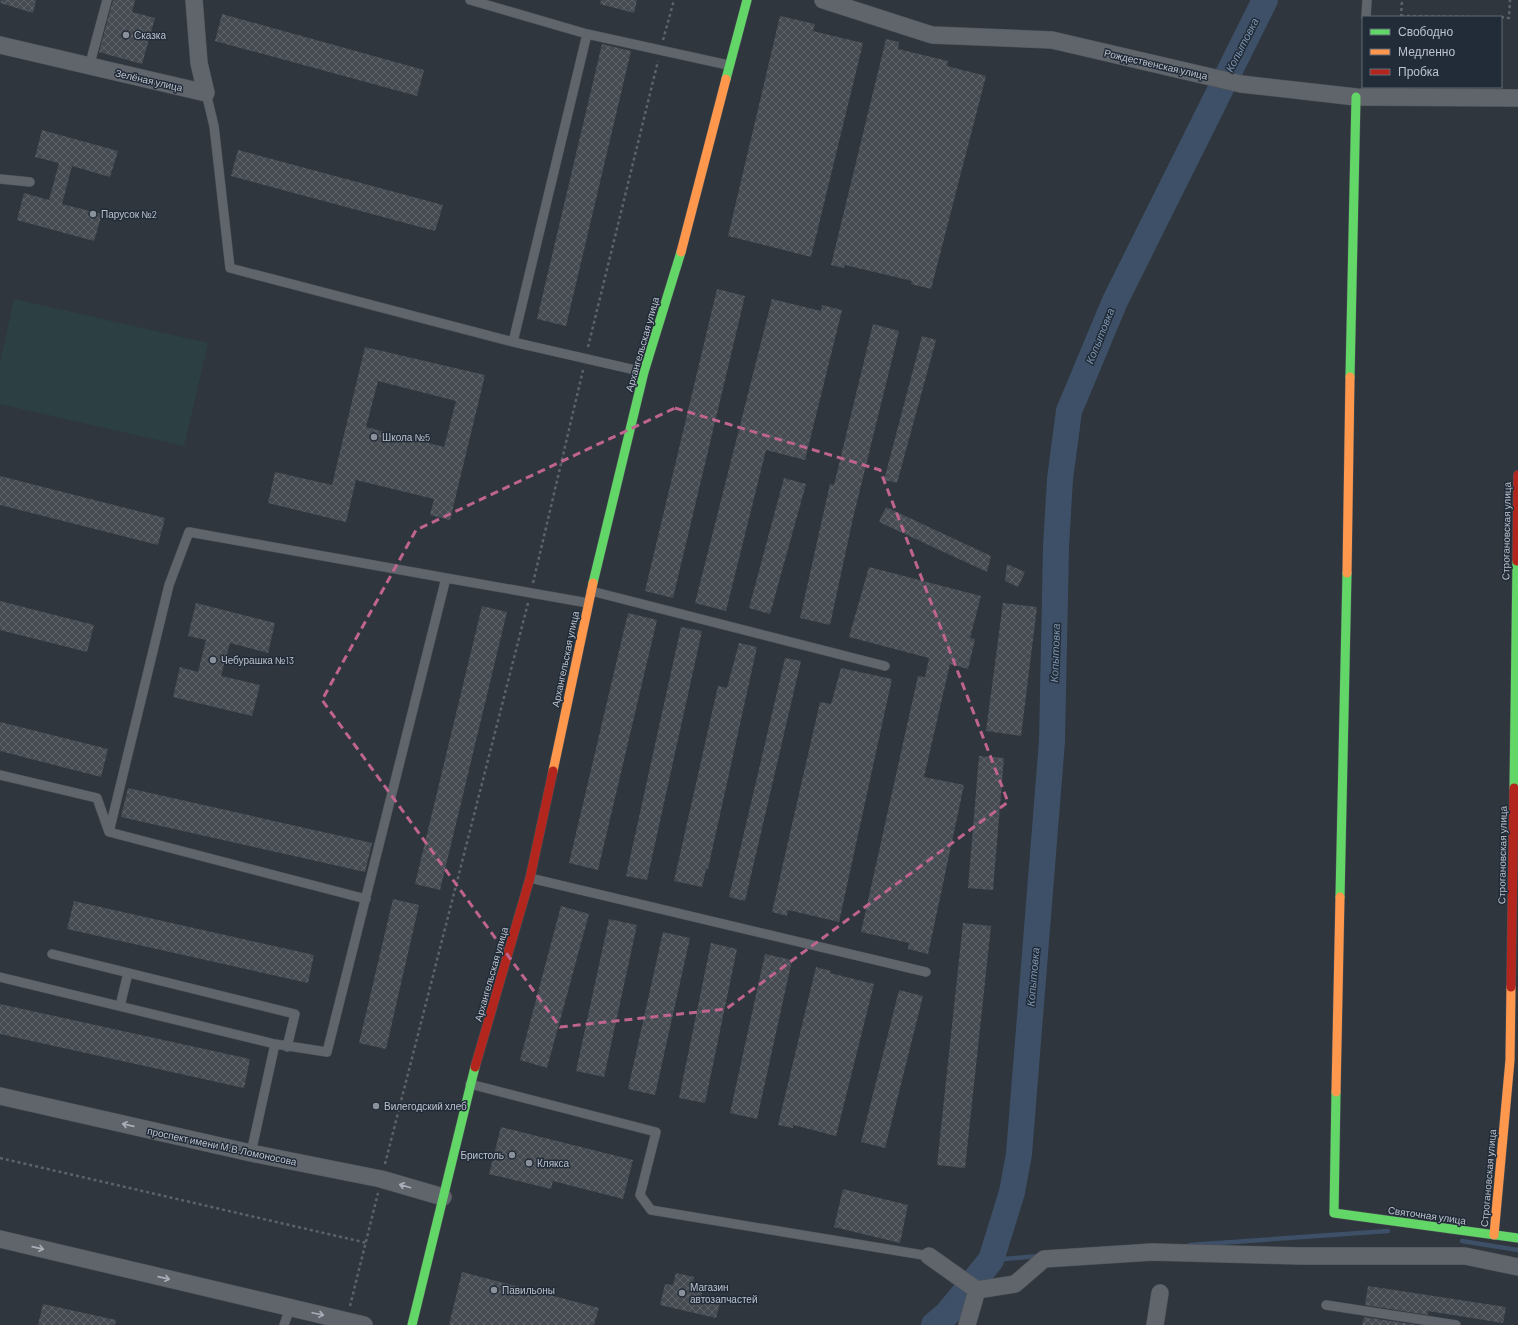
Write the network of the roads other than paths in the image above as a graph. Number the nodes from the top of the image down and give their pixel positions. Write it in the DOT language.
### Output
graph roads {
  1 [pos="107,0"];
  2 [pos="194,0"];
  3 [pos="470,0"];
  4 [pos="746,0"];
  5 [pos="823,0"];
  6 [pos="1367,0"];
  7 [pos="1366,16"];
  8 [pos="587,34"];
  9 [pos="0,45"];
  10 [pos="728,66"];
  11 [pos="90,67"];
  12 [pos="206,93"];
  13 [pos="1362,94"];
  14 [pos="1518,98"];
  15 [pos="0,179"];
  16 [pos="30,182"];
  17 [pos="513,342"];
  18 [pos="644,372"];
  19 [pos="1518,475"];
  20 [pos="1518,511"];
  21 [pos="446,578"];
  22 [pos="592,591"];
  23 [pos="588,603"];
  24 [pos="885,666"];
  25 [pos="0,775"];
  26 [pos="1515,828"];
  27 [pos="109,832"];
  28 [pos="530,878"];
  29 [pos="366,900"];
  30 [pos="52,954"];
  31 [pos="926,972"];
  32 [pos="128,973"];
  33 [pos="0,977"];
  34 [pos="120,1006"];
  35 [pos="275,1044"];
  36 [pos="287,1046"];
  37 [pos="1514,1060"];
  38 [pos="470,1084"];
  39 [pos="0,1096"];
  40 [pos="251,1153"];
  41 [pos="443,1197"];
  42 [pos="1494,1235"];
  43 [pos="0,1238"];
  44 [pos="1518,1238"];
  45 [pos="929,1256"];
  46 [pos="1518,1267"];
  47 [pos="977,1290"];
  48 [pos="1160,1293"];
  49 [pos="1326,1305"];
  50 [pos="290,1308"];
  51 [pos="284,1325"];
  52 [pos="364,1325"];
  53 [pos="412,1325"];
  54 [pos="967,1325"];
  55 [pos="1155,1325"];
  56 [pos="1456,1325"];
  1 -- 11 [label="lane"];
  2 -- 12 [label="street"];
  3 -- 8 [label="lane"];
  4 -- 10 [label="street, Архангельская улица"];
  5 -- 13 [label="street, Рождественская улица"];
  6 -- 7 [label="lane"];
  8 -- 10 [label="lane"];
  8 -- 17 [label="lane"];
  9 -- 11 [label="street, Зелёная улица"];
  10 -- 18 [label="street, Архангельская улица"];
  11 -- 12 [label="street, Зелёная улица"];
  12 -- 17 [label="lane"];
  13 -- 14 [label="street, Рождественская улица"];
  13 -- 42 [label="street, Святочная улица"];
  15 -- 16 [label="lane"];
  17 -- 18 [label="lane"];
  18 -- 22 [label="street, Архангельская улица"];
  19 -- 20 [label="street, Строгановская улица"];
  20 -- 26 [label="street, Строгановская улица"];
  21 -- 23 [label="lane"];
  21 -- 27 [label="lane"];
  21 -- 29 [label="lane"];
  22 -- 23 [label="street, Архангельская улица"];
  22 -- 24 [label="lane"];
  23 -- 28 [label="street, Архангельская улица"];
  25 -- 27 [label="lane"];
  26 -- 37 [label="street, Строгановская улица"];
  27 -- 29 [label="lane"];
  28 -- 31 [label="lane"];
  28 -- 38 [label="street, Архангельская улица"];
  29 -- 36 [label="lane"];
  30 -- 32 [label="lane"];
  32 -- 34 [label="lane"];
  32 -- 36 [label="lane"];
  33 -- 34 [label="lane"];
  34 -- 35 [label="lane"];
  35 -- 36 [label="lane"];
  35 -- 40 [label="lane"];
  37 -- 42 [label="street, Строгановская улица"];
  38 -- 41 [label="street, Архангельская улица"];
  38 -- 45 [label="lane"];
  40 -- 39 [label="street, проспект имени М.В.Ломоносова, one-way"];
  41 -- 40 [label="street, проспект имени М.В.Ломоносова, one-way"];
  41 -- 53 [label="street, Архангельская улица"];
  42 -- 44 [label="street, Святочная улица"];
  43 -- 50 [label="street, one-way"];
  45 -- 47 [label="street"];
  46 -- 47 [label="street"];
  47 -- 54 [label="street"];
  48 -- 55 [label="street"];
  49 -- 56 [label="lane"];
  50 -- 51 [label="lane"];
  50 -- 52 [label="street, one-way"];
}
